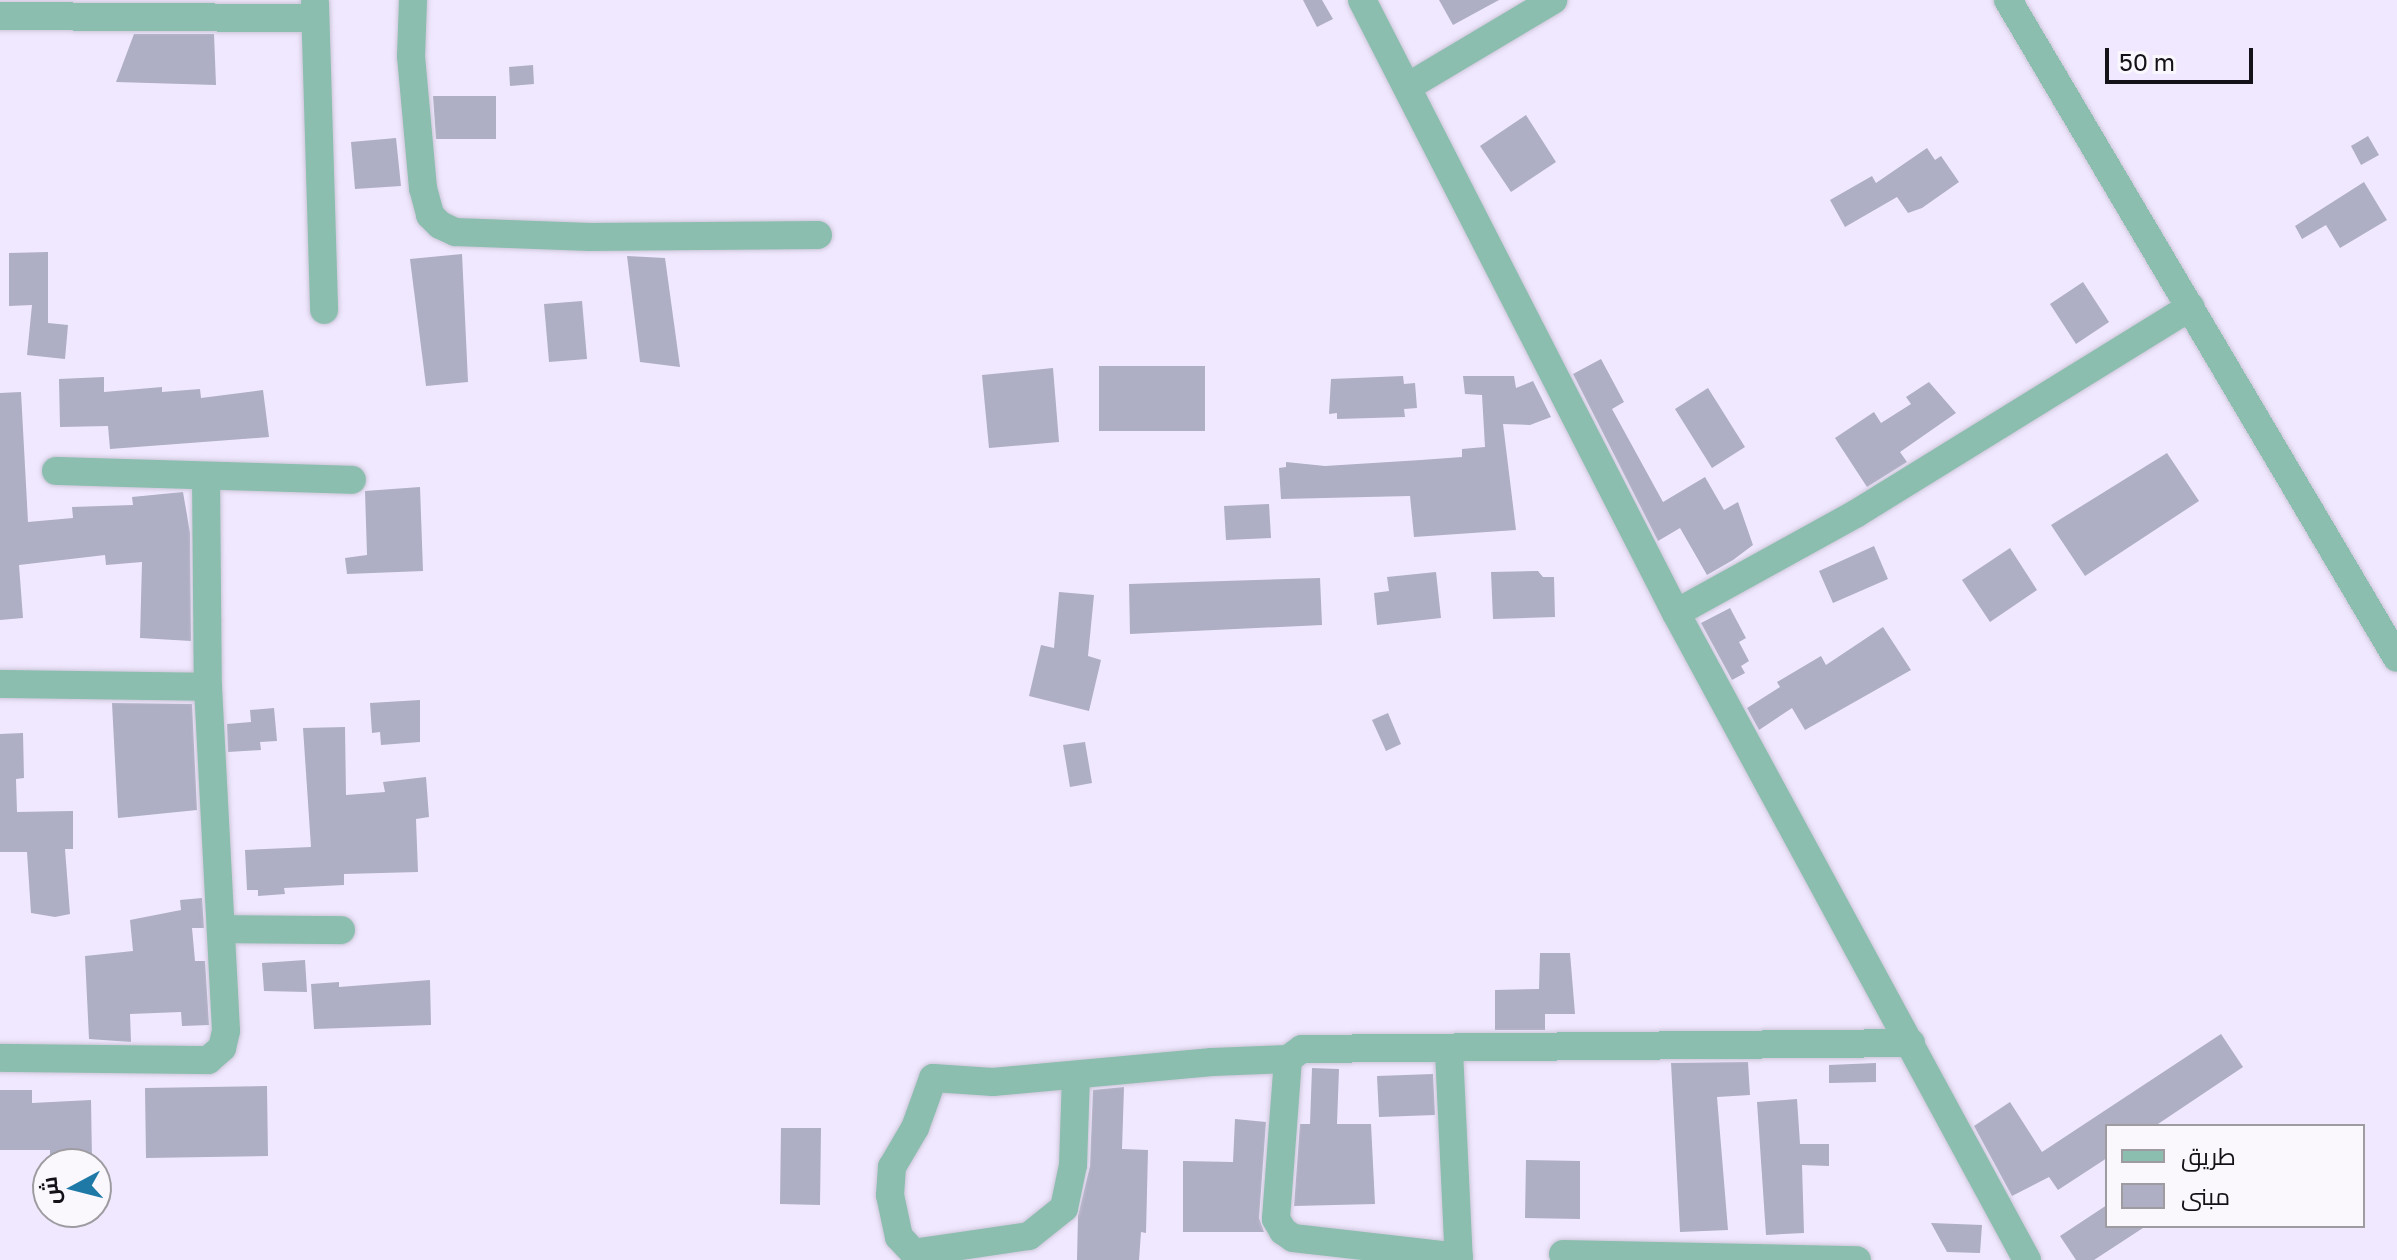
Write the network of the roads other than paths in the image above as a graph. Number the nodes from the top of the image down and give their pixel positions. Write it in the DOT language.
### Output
graph roads {
  1 [pos="413,0"];
  2 [pos="1362,0"];
  3 [pos="1553,0"];
  4 [pos="2008,0"];
  5 [pos="55,8"];
  6 [pos="315,9"];
  7 [pos="0,16"];
  8 [pos="1409,86"];
  9 [pos="818,235"];
  10 [pos="2190,307"];
  11 [pos="324,310"];
  12 [pos="56,471"];
  13 [pos="206,477"];
  14 [pos="352,480"];
  15 [pos="1676,613"];
  16 [pos="2397,658"];
  17 [pos="0,684"];
  18 [pos="208,687"];
  19 [pos="221,929"];
  20 [pos="341,930"];
  21 [pos="1911,1043"];
  22 [pos="1449,1051"];
  23 [pos="0,1058"];
  24 [pos="1288,1059"];
  25 [pos="1076,1075"];
  26 [pos="1563,1254"];
  27 [pos="1459,1259"];
  28 [pos="1857,1260"];
  29 [pos="2027,1260"];
  1 -- 9 [label="street"];
  2 -- 8 [label="street"];
  3 -- 8 [label="street"];
  4 -- 10 [label="street"];
  5 -- 6 [label="street"];
  5 -- 7 [label="street"];
  6 -- 11 [label="street"];
  8 -- 15 [label="street"];
  10 -- 15 [label="street"];
  10 -- 16 [label="street"];
  12 -- 13 [label="street"];
  13 -- 14 [label="street"];
  13 -- 18 [label="street"];
  15 -- 21 [label="street"];
  17 -- 18 [label="street"];
  18 -- 19 [label="street"];
  19 -- 20 [label="street"];
  19 -- 23 [label="street"];
  21 -- 22 [label="street"];
  21 -- 29 [label="street"];
  22 -- 24 [label="street"];
  22 -- 27 [label="street"];
  24 -- 25 [label="street"];
  24 -- 27 [label="street"];
  25 -- 25 [label="street"];
  26 -- 28 [label="street"];
}
